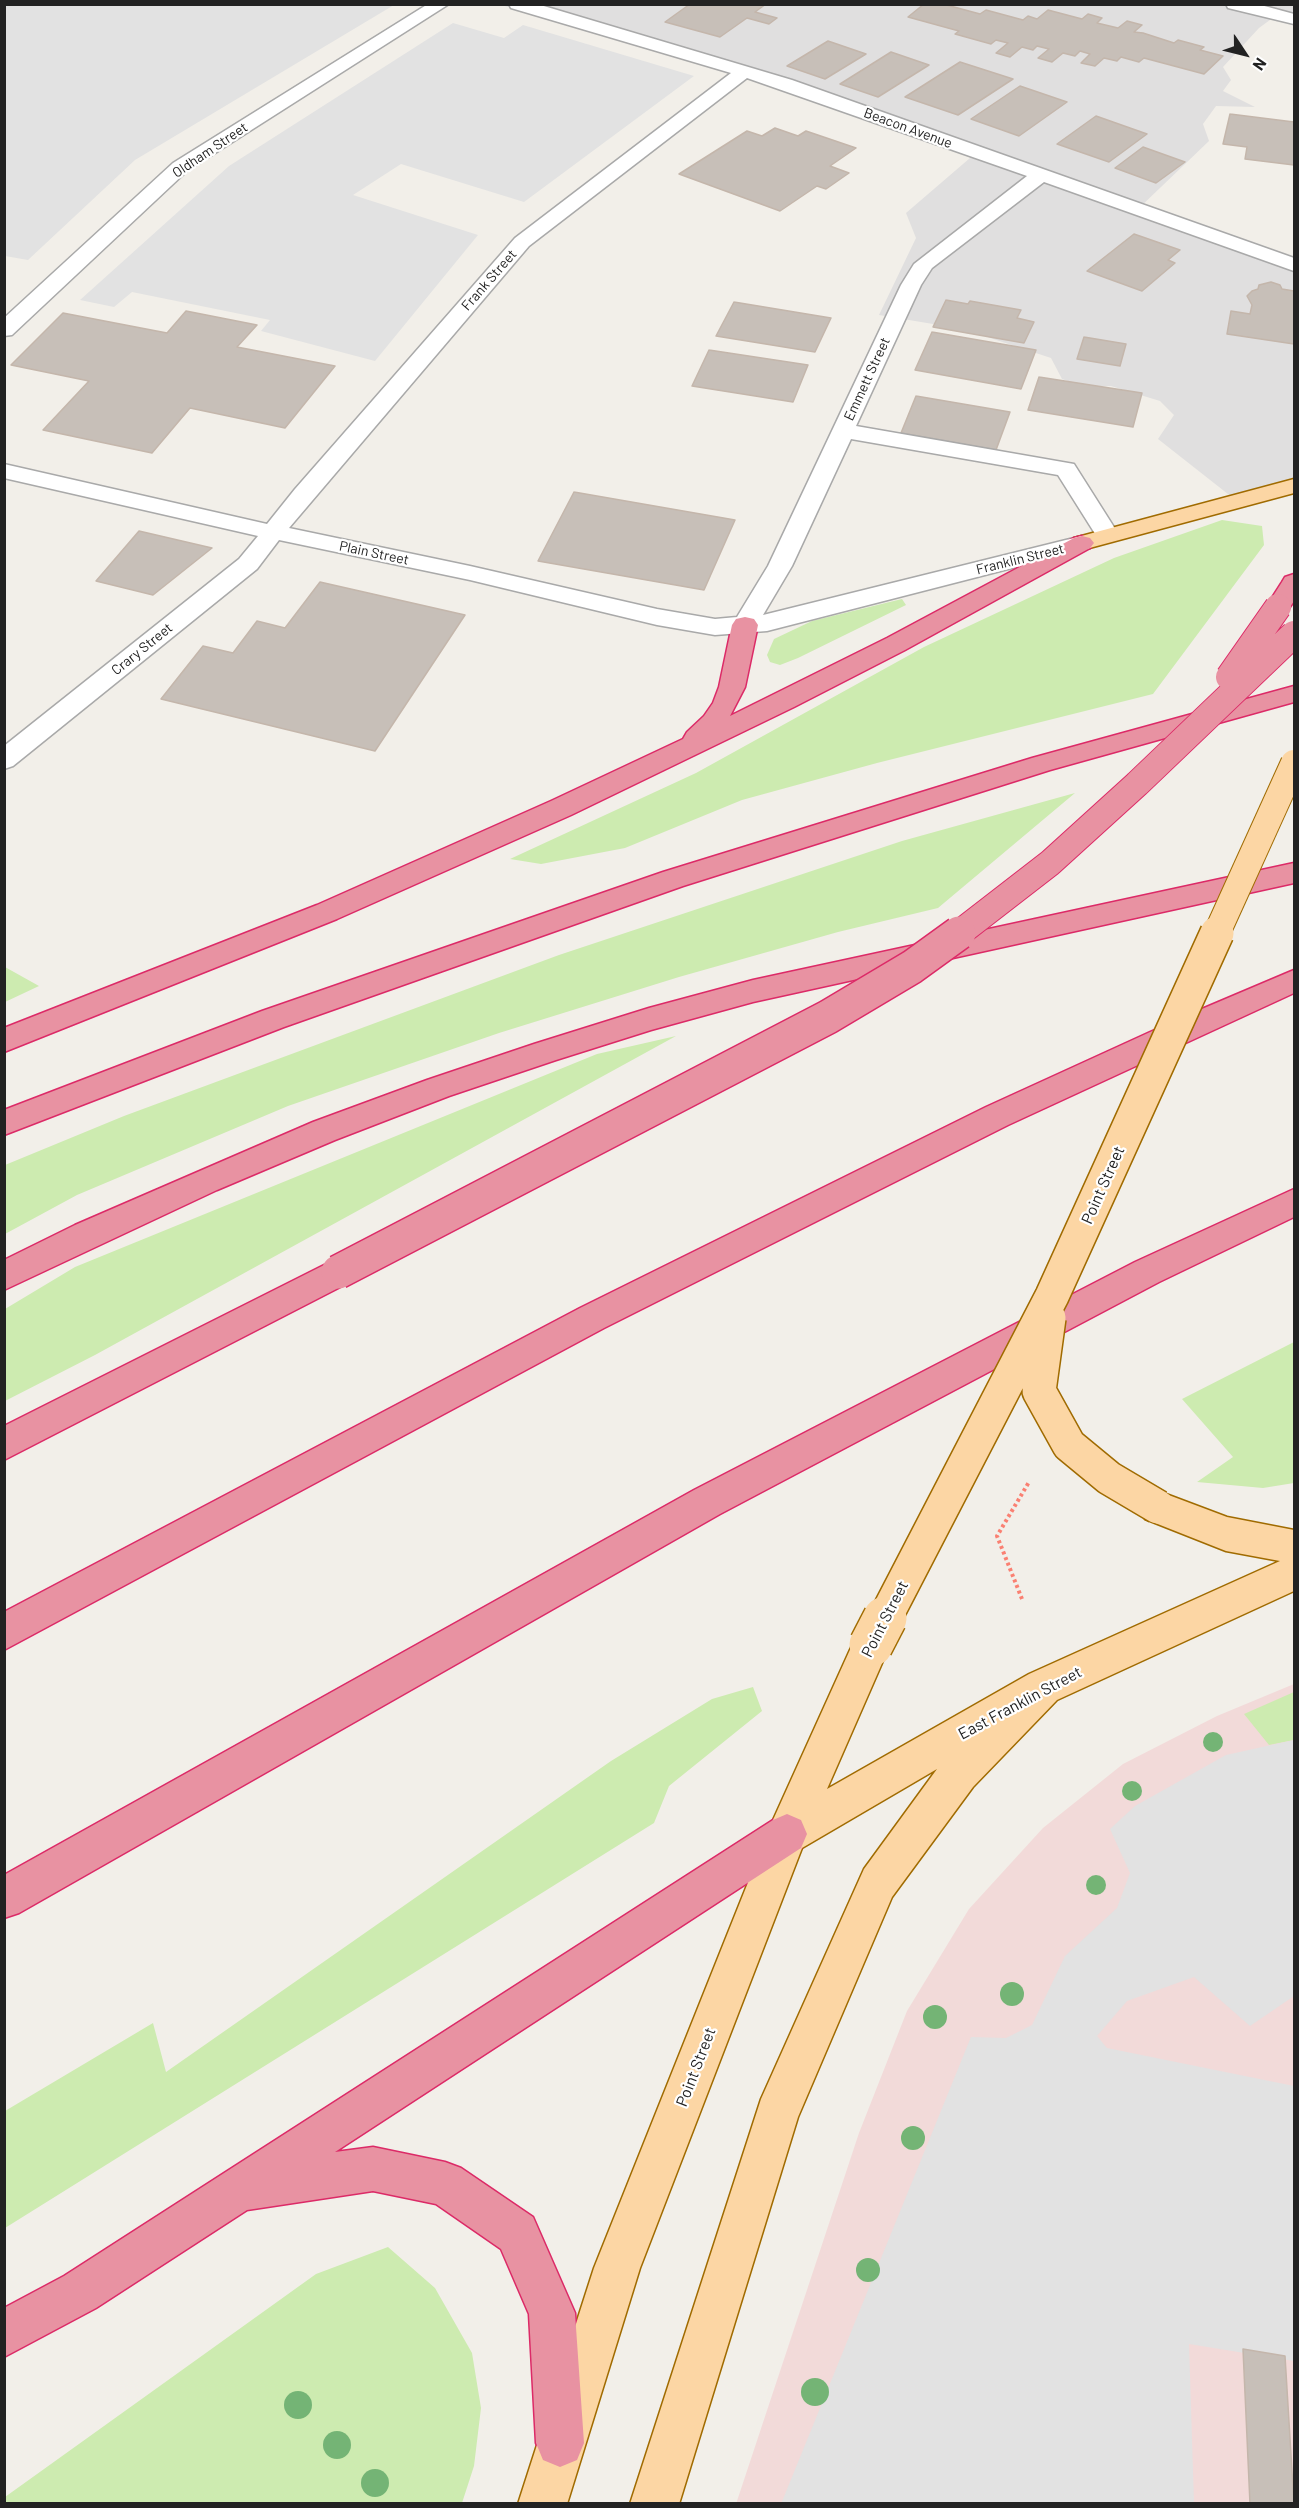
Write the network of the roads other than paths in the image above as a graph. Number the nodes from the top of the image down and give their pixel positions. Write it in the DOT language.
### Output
graph roads {
  1 [pos="441,4"];
  2 [pos="517,4"];
  3 [pos="1234,4"];
  4 [pos="1294,19"];
  5 [pos="745,72"];
  6 [pos="1041,175"];
  7 [pos="1294,265"];
  8 [pos="4,330"];
  9 [pos="843,431"];
  10 [pos="4,471"];
  11 [pos="1294,486"];
  12 [pos="273,532"];
  13 [pos="1095,539"];
  14 [pos="1294,582"];
  15 [pos="745,625"];
  16 [pos="1294,634"];
  17 [pos="1294,694"];
  18 [pos="1190,734"];
  19 [pos="671,756"];
  20 [pos="4,760"];
  21 [pos="1294,763"];
  22 [pos="1294,873"];
  23 [pos="1294,981"];
  24 [pos="4,1041"];
  25 [pos="4,1123"];
  26 [pos="1294,1202"];
  27 [pos="4,1276"];
  28 [pos="1052,1296"];
  29 [pos="4,1444"];
  30 [pos="1294,1547"];
  31 [pos="1294,1573"];
  32 [pos="4,1632"];
  33 [pos="1043,1687"];
  34 [pos="787,1834"];
  35 [pos="4,1898"];
  36 [pos="236,2190"];
  37 [pos="80,2292"];
  38 [pos="4,2334"];
  39 [pos="4,2357"];
  40 [pos="560,2443"];
  41 [pos="542,2504"];
  42 [pos="654,2504"];
  1 -- 8 [label="street, Oldham Street"];
  2 -- 5 [label="street, Beacon Avenue"];
  3 -- 4 [label="street"];
  5 -- 6 [label="street, Beacon Avenue"];
  5 -- 12 [label="street, Frank Street"];
  6 -- 7 [label="street, Beacon Avenue"];
  6 -- 9 [label="street, Emmett Street"];
  9 -- 13 [label="street"];
  9 -- 15 [label="street, Emmett Street"];
  10 -- 12 [label="street, Plain Street"];
  11 -- 13 [label="main road, Franklin Street"];
  12 -- 15 [label="street, Plain Street"];
  12 -- 20 [label="street, Crary Street"];
  13 -- 15 [label="street, Franklin Street"];
  13 -- 19 [label="highway"];
  14 -- 18 [label="highway, bridge"];
  15 -- 19 [label="highway"];
  16 -- 18 [label="highway, bridge"];
  17 -- 25 [label="highway"];
  18 -- 29 [label="highway, bridge"];
  19 -- 24 [label="highway"];
  21 -- 28 [label="main road, Point Street, bridge"];
  22 -- 27 [label="highway"];
  23 -- 32 [label="highway"];
  26 -- 35 [label="highway"];
  28 -- 30 [label="main road, bridge"];
  28 -- 34 [label="main road, Point Street, bridge"];
  31 -- 33 [label="main road, East Franklin Street"];
  33 -- 34 [label="main road, East Franklin Street"];
  33 -- 42 [label="main road"];
  34 -- 36 [label="highway"];
  34 -- 40 [label="main road, Point Street"];
  36 -- 37 [label="highway"];
  36 -- 40 [label="highway"];
  37 -- 38 [label="highway"];
  37 -- 39 [label="highway"];
  40 -- 41 [label="main road, Point Street"];
}
